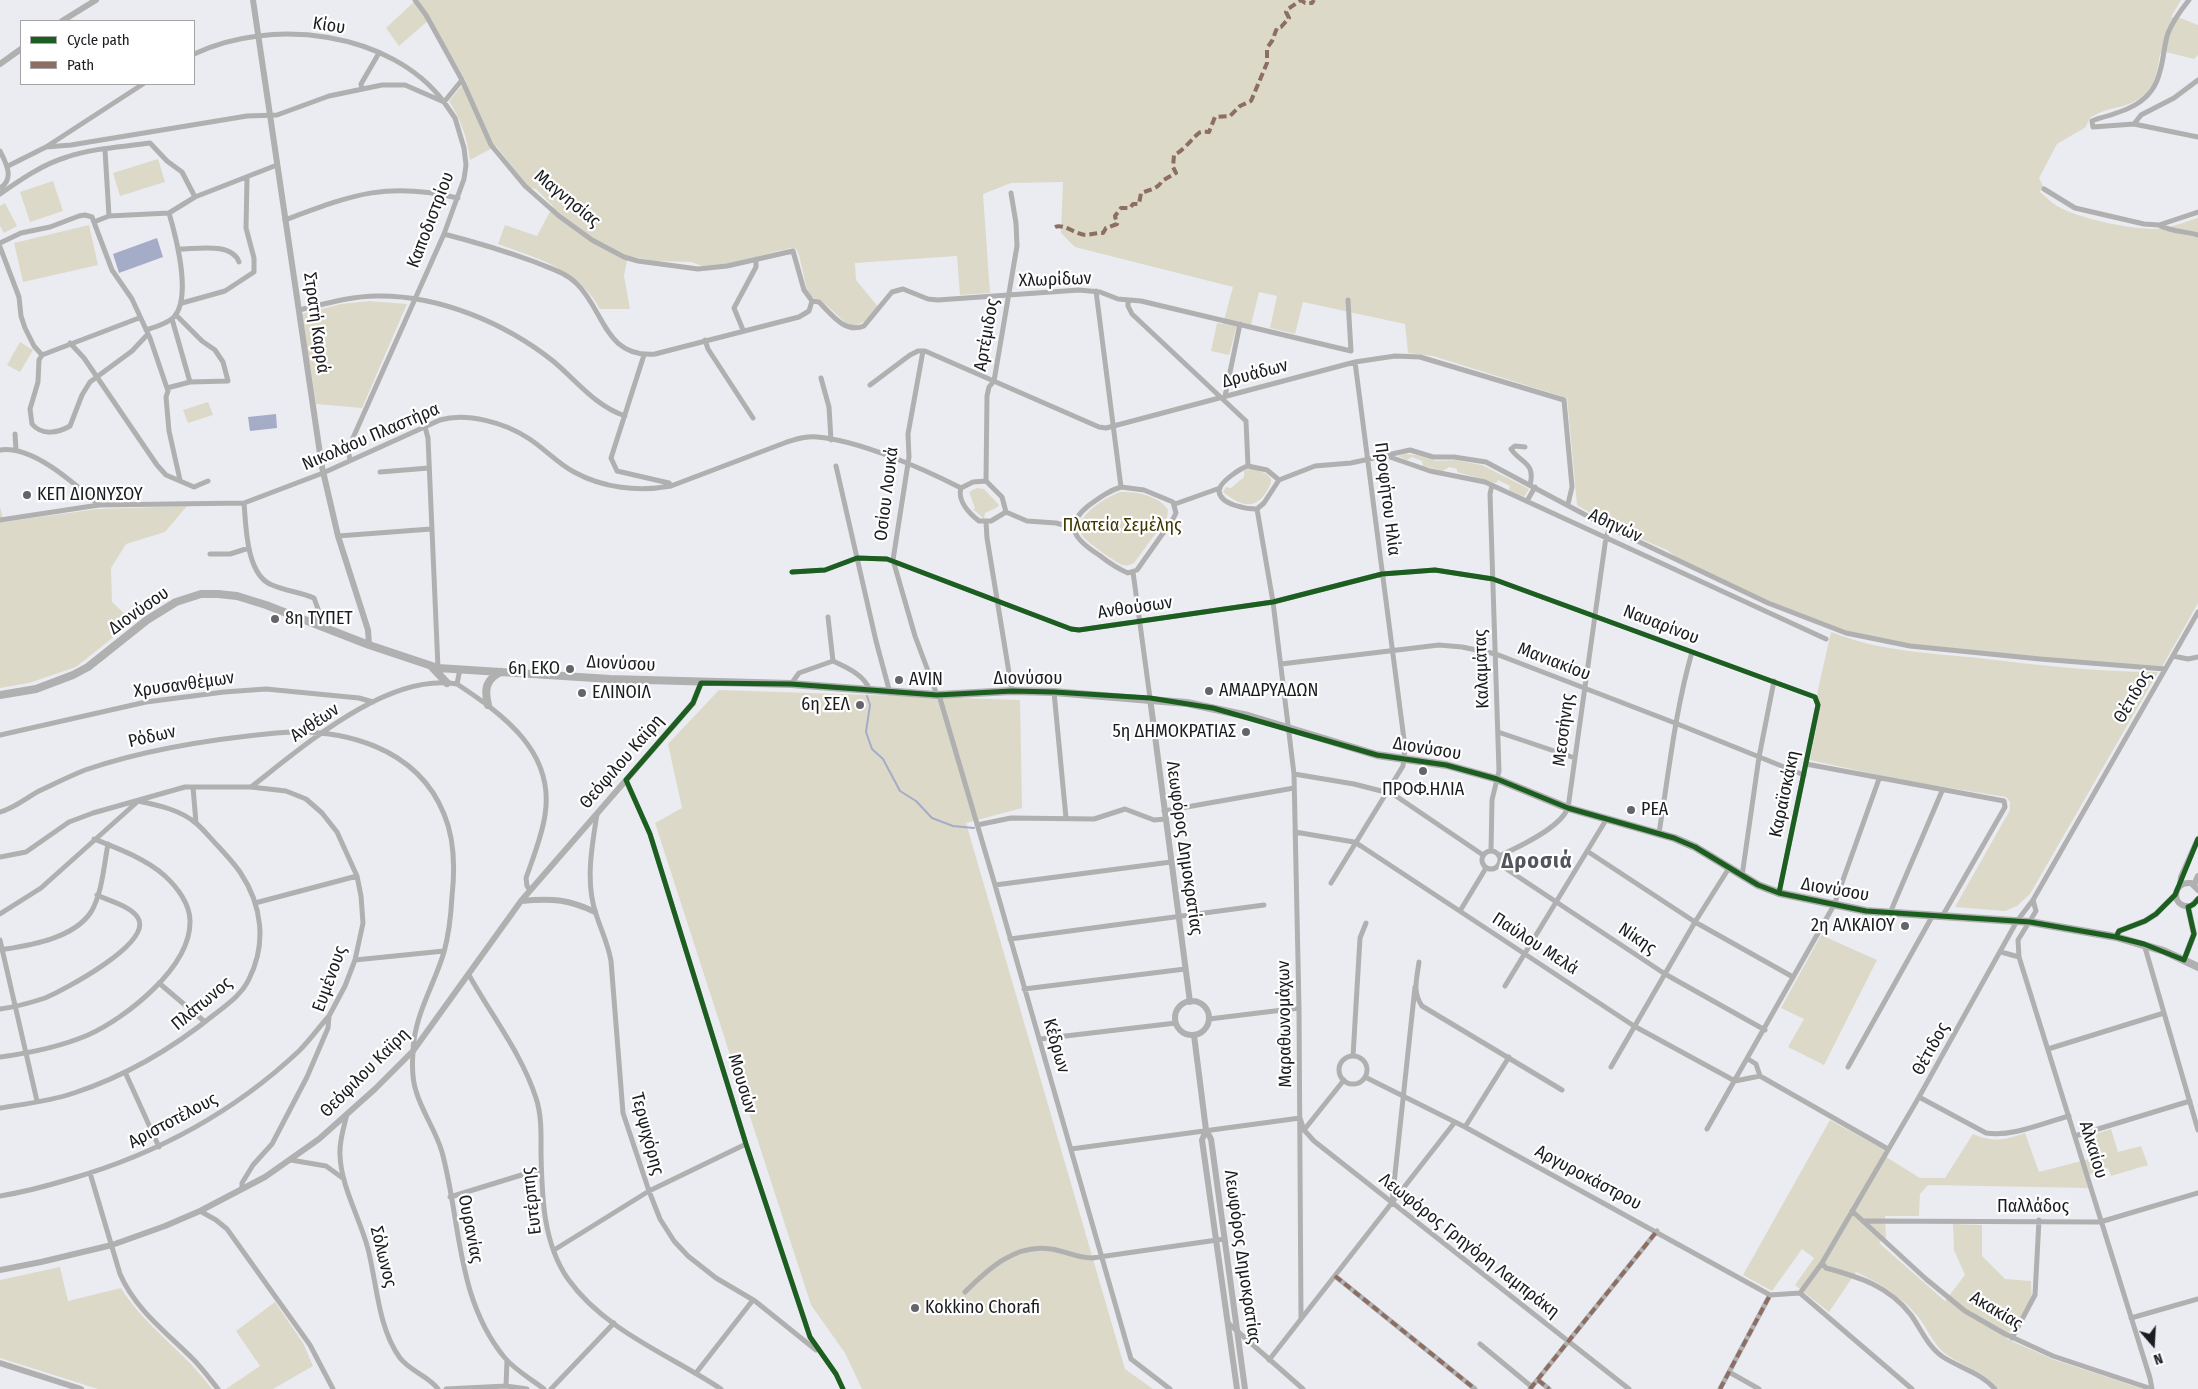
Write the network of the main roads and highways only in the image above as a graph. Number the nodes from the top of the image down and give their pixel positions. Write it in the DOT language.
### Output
graph roads {
  1 [pos="435,667"];
  2 [pos="502,672"];
  3 [pos="447,683"];
  4 [pos="0,695"];
  5 [pos="488,705"];
  6 [pos="2198,967"];
  1 -- 2 [label="main road, Διονύσου"];
  1 -- 3 [label="main road"];
  1 -- 4 [label="main road, Διονύσου"];
  2 -- 5 [label="main road"];
  2 -- 6 [label="main road, Διονύσου"];
}
